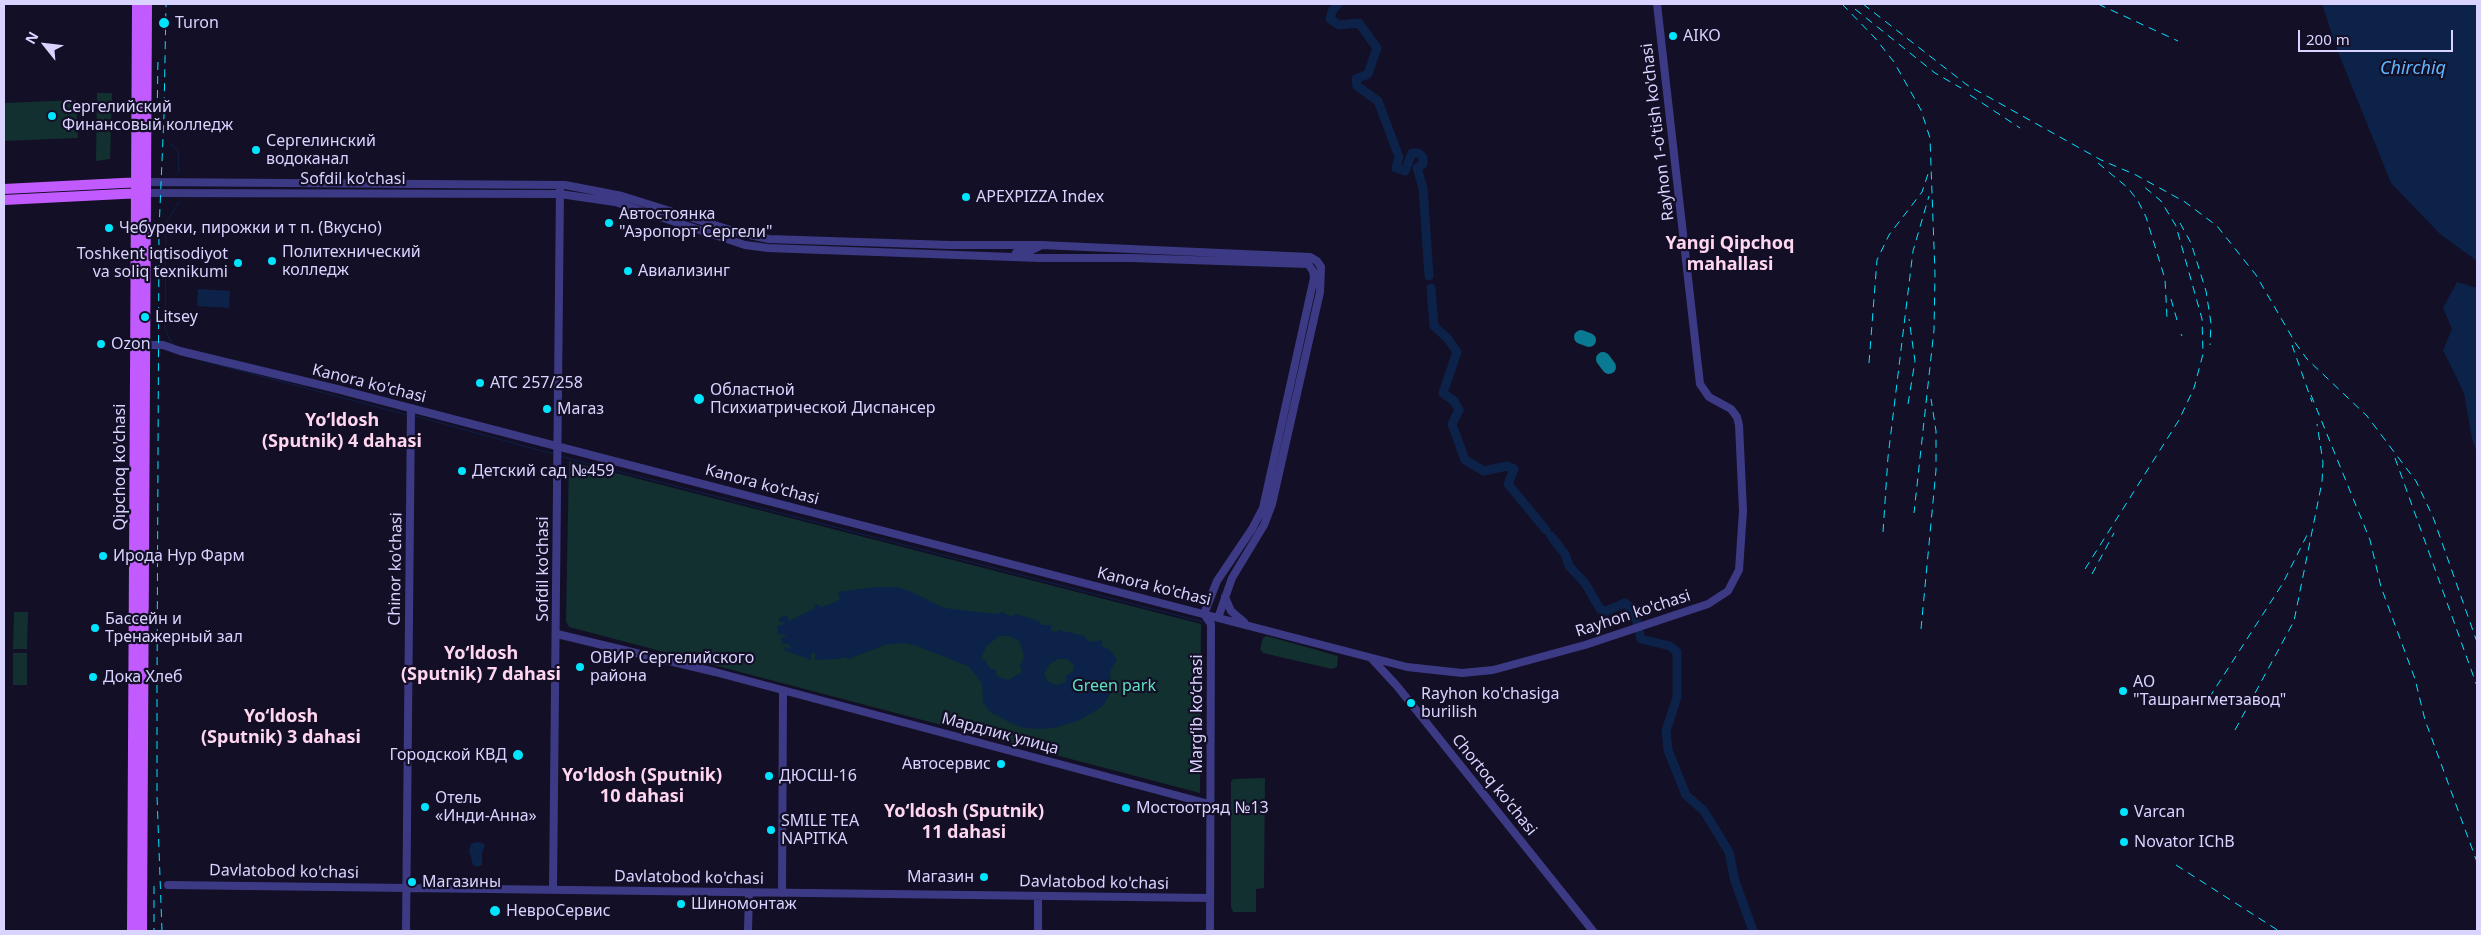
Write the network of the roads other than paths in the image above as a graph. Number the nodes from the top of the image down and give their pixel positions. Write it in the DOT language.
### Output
graph roads {
  1 [pos="136,4"];
  2 [pos="147,4"];
  3 [pos="1657,4"];
  4 [pos="141,59"];
  5 [pos="171,182"];
  6 [pos="343,183"];
  7 [pos="562,185"];
  8 [pos="141,187"];
  9 [pos="4,189"];
  10 [pos="172,193"];
  11 [pos="343,193"];
  12 [pos="560,194"];
  13 [pos="4,200"];
  14 [pos="1041,245"];
  15 [pos="1002,256"];
  16 [pos="140,323"];
  17 [pos="145,345"];
  18 [pos="411,413"];
  19 [pos="1737,418"];
  20 [pos="557,452"];
  21 [pos="1225,597"];
  22 [pos="1204,614"];
  23 [pos="1218,618"];
  24 [pos="139,622"];
  25 [pos="1211,624"];
  26 [pos="1248,624"];
  27 [pos="557,634"];
  28 [pos="1370,658"];
  29 [pos="1407,667"];
  30 [pos="1397,686"];
  31 [pos="784,691"];
  32 [pos="138,770"];
  33 [pos="1209,804"];
  34 [pos="168,884"];
  35 [pos="406,888"];
  36 [pos="553,890"];
  37 [pos="749,893"];
  38 [pos="782,893"];
  39 [pos="1038,896"];
  40 [pos="1210,898"];
  41 [pos="132,931"];
  42 [pos="142,931"];
  43 [pos="406,931"];
  44 [pos="748,931"];
  45 [pos="1038,931"];
  46 [pos="1210,931"];
  47 [pos="1593,931"];
  1 -- 4 [label="main road, Qipchoq ko'chasi"];
  2 -- 4 [label="main road, Qipchoq ko'chasi"];
  3 -- 19 [label="street, Rayhon 1-o'tish ko'chasi"];
  4 -- 8 [label="main road, Qipchoq ko'chasi"];
  5 -- 6 [label="street, Sofdil ko'chasi"];
  5 -- 8 [label="street, Sofdil ko'chasi"];
  5 -- 10 [label="street"];
  6 -- 7 [label="street, Sofdil ko'chasi"];
  6 -- 11 [label="street"];
  7 -- 12 [label="street, Sofdil ko'chasi"];
  7 -- 14 [label="street"];
  8 -- 9 [label="main road"];
  8 -- 10 [label="street, Sofdil ko'chasi"];
  8 -- 13 [label="main road"];
  8 -- 16 [label="main road, Qipchoq ko'chasi"];
  10 -- 11 [label="street, Sofdil ko'chasi"];
  11 -- 12 [label="street, Sofdil ko'chasi"];
  12 -- 15 [label="street"];
  12 -- 20 [label="street, Sofdil ko'chasi"];
  14 -- 15 [label="street"];
  14 -- 21 [label="street"];
  15 -- 22 [label="street"];
  16 -- 17 [label="main road, Qipchoq ko'chasi"];
  16 -- 24 [label="main road, Qipchoq ko'chasi"];
  17 -- 18 [label="street, Kanora ko'chasi"];
  17 -- 24 [label="main road, Qipchoq ko'chasi"];
  18 -- 20 [label="street, Kanora ko'chasi"];
  18 -- 35 [label="street, Chinor ko'chasi"];
  19 -- 29 [label="street, Rayhon ko'chasi"];
  20 -- 22 [label="street, Kanora ko'chasi"];
  20 -- 27 [label="street, Sofdil ko'chasi"];
  21 -- 23 [label="street"];
  21 -- 26 [label="street"];
  22 -- 23 [label="street, Kanora ko'chasi"];
  22 -- 25 [label="street"];
  23 -- 25 [label="street"];
  23 -- 26 [label="street, Kanora ko'chasi"];
  24 -- 32 [label="main road, Qipchoq ko'chasi"];
  25 -- 33 [label="street, Marg‘ib ko‘chasi"];
  26 -- 28 [label="street, Kanora ko'chasi"];
  27 -- 31 [label="street, Мардлик улица"];
  27 -- 36 [label="street, Sofdil ko'chasi"];
  28 -- 29 [label="street, Rayhon ko'chasi"];
  28 -- 30 [label="street, Chortoq ko'chasi"];
  29 -- 30 [label="street"];
  30 -- 47 [label="street, Chortoq ko'chasi"];
  31 -- 33 [label="street, Мардлик улица"];
  31 -- 38 [label="street"];
  32 -- 41 [label="main road, Qipchoq ko'chasi"];
  32 -- 42 [label="main road, Qipchoq ko'chasi"];
  33 -- 40 [label="street, Marg‘ib ko‘chasi"];
  34 -- 35 [label="street, Davlatobod ko'chasi"];
  35 -- 36 [label="street, Davlatobod ko'chasi"];
  35 -- 43 [label="street, Chinor ko'chasi"];
  36 -- 37 [label="street, Davlatobod ko'chasi"];
  37 -- 38 [label="street, Davlatobod ko'chasi"];
  37 -- 44 [label="street"];
  38 -- 39 [label="street, Davlatobod ko'chasi"];
  39 -- 40 [label="street, Davlatobod ko'chasi"];
  39 -- 45 [label="street"];
  40 -- 46 [label="street"];
}
